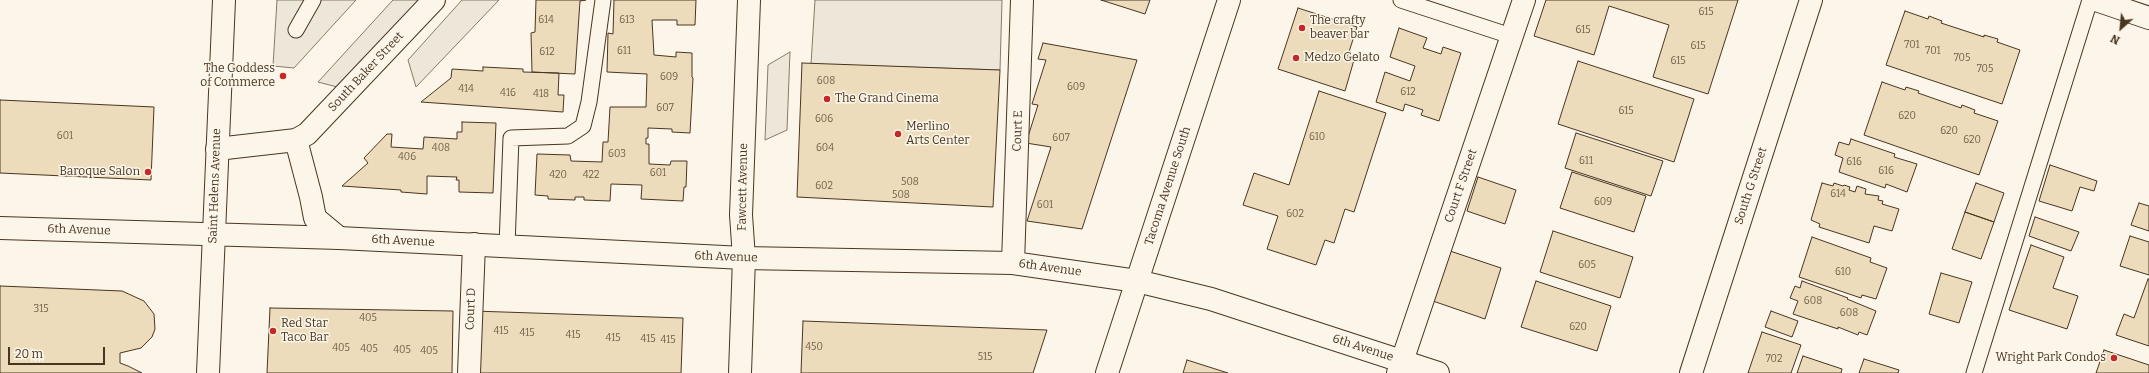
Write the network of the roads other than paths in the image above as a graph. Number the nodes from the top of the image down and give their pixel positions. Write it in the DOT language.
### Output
graph roads {
  1 [pos="224,0"];
  2 [pos="313,0"];
  3 [pos="434,0"];
  4 [pos="604,0"];
  5 [pos="749,0"];
  6 [pos="1022,0"];
  7 [pos="1229,0"];
  8 [pos="1401,0"];
  9 [pos="1524,0"];
  10 [pos="1811,0"];
  11 [pos="2090,0"];
  12 [pos="2096,0"];
  13 [pos="2149,18"];
  14 [pos="296,30"];
  15 [pos="1511,36"];
  16 [pos="296,140"];
  17 [pos="217,149"];
  18 [pos="0,228"];
  19 [pos="213,235"];
  20 [pos="339,238"];
  21 [pos="474,244"];
  22 [pos="508,246"];
  23 [pos="744,258"];
  24 [pos="1013,263"];
  25 [pos="1137,281"];
  26 [pos="1400,367"];
  27 [pos="208,373"];
  28 [pos="469,373"];
  29 [pos="740,373"];
  30 [pos="1107,373"];
  31 [pos="1438,373"];
  32 [pos="1691,373"];
  33 [pos="1974,373"];
  1 -- 17 [label="street, Saint Helens Avenue"];
  2 -- 14 [label="lane"];
  3 -- 16 [label="street, South Baker Street"];
  4 -- 22 [label="lane"];
  5 -- 23 [label="street, Fawcett Avenue"];
  6 -- 24 [label="street, Court E"];
  7 -- 25 [label="street, Tacoma Avenue South"];
  8 -- 15 [label="lane"];
  9 -- 15 [label="street, Court F Street"];
  10 -- 32 [label="street, South G Street"];
  11 -- 33 [label="lane"];
  12 -- 13 [label="street"];
  15 -- 26 [label="street, Court F Street"];
  16 -- 17 [label="street, South Baker Street"];
  16 -- 20 [label="street"];
  17 -- 19 [label="street, Saint Helens Avenue"];
  18 -- 19 [label="street, 6th Avenue"];
  19 -- 20 [label="street, 6th Avenue"];
  19 -- 27 [label="street, Saint Helens Avenue"];
  20 -- 21 [label="street, 6th Avenue"];
  21 -- 22 [label="street, 6th Avenue"];
  21 -- 28 [label="street, Court D"];
  22 -- 23 [label="street, 6th Avenue"];
  23 -- 24 [label="street, 6th Avenue"];
  23 -- 29 [label="street, Fawcett Avenue"];
  24 -- 25 [label="street, 6th Avenue"];
  25 -- 26 [label="street, 6th Avenue"];
  25 -- 30 [label="street, Tacoma Avenue South"];
  26 -- 31 [label="street, 6th Avenue"];
}
